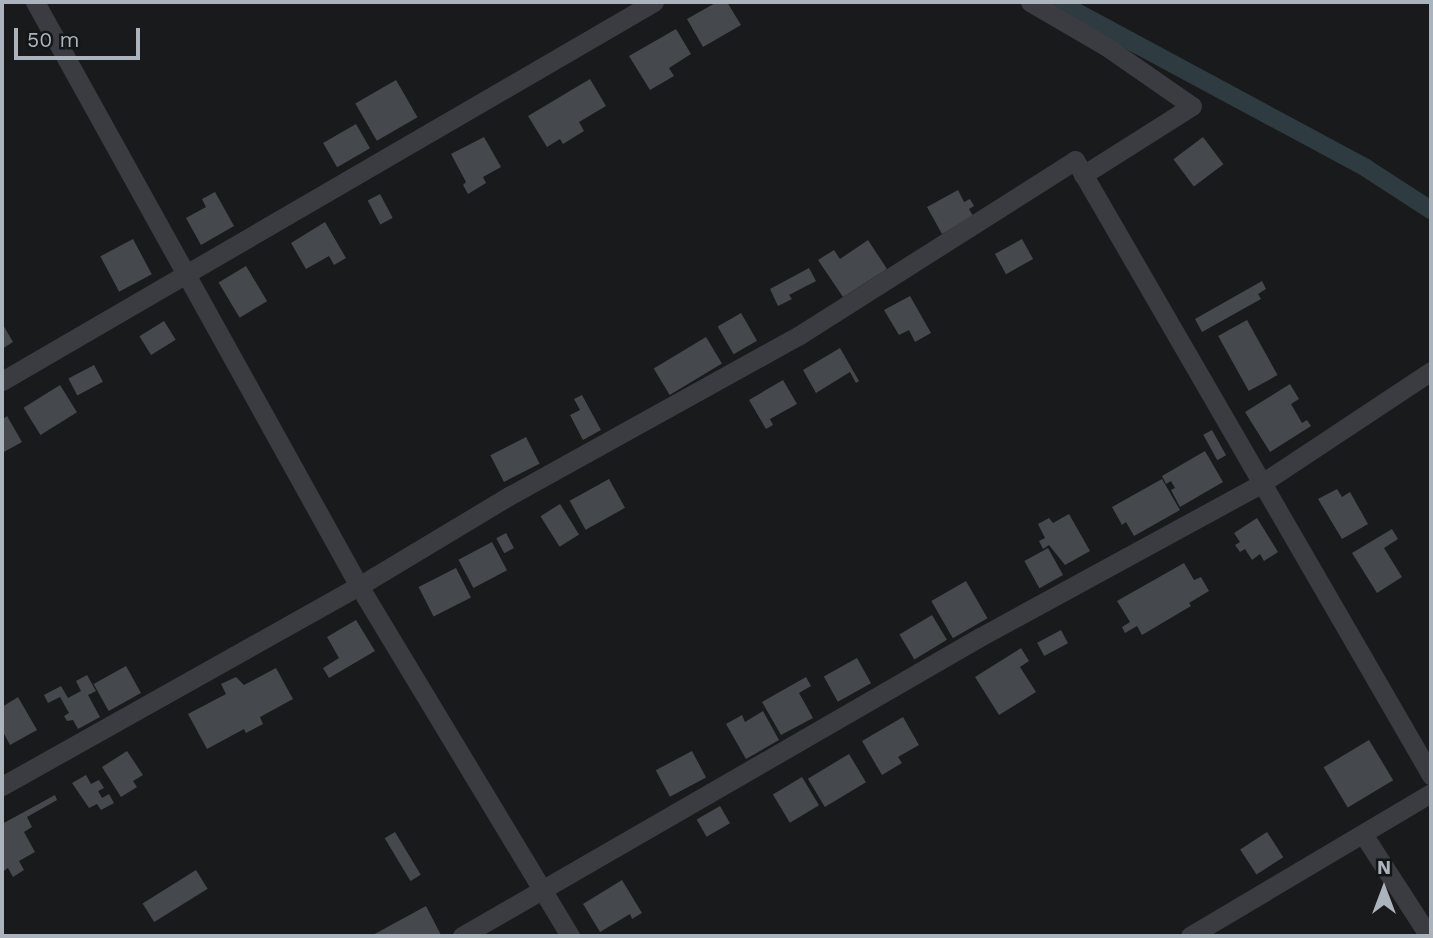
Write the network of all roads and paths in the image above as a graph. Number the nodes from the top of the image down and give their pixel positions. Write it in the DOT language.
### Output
graph roads {
  1 [pos="35,2"];
  2 [pos="654,2"];
  3 [pos="1030,2"];
  4 [pos="1083,175"];
  5 [pos="185,275"];
  6 [pos="1431,370"];
  7 [pos="2,382"];
  8 [pos="1262,483"];
  9 [pos="359,586"];
  10 [pos="1431,775"];
  11 [pos="2,786"];
  12 [pos="1431,793"];
  13 [pos="1363,834"];
  14 [pos="542,890"];
  15 [pos="462,936"];
  16 [pos="570,936"];
  17 [pos="1190,936"];
  18 [pos="1429,936"];
  1 -- 5 [label="street"];
  2 -- 5 [label="street"];
  3 -- 4 [label="street"];
  4 -- 8 [label="street"];
  4 -- 9 [label="street"];
  5 -- 7 [label="street"];
  5 -- 9 [label="street"];
  6 -- 8 [label="street"];
  8 -- 10 [label="street"];
  8 -- 14 [label="street"];
  9 -- 11 [label="street"];
  9 -- 14 [label="street"];
  12 -- 13 [label="street"];
  13 -- 17 [label="street"];
  13 -- 18 [label="street"];
  14 -- 15 [label="street"];
  14 -- 16 [label="street"];
}
